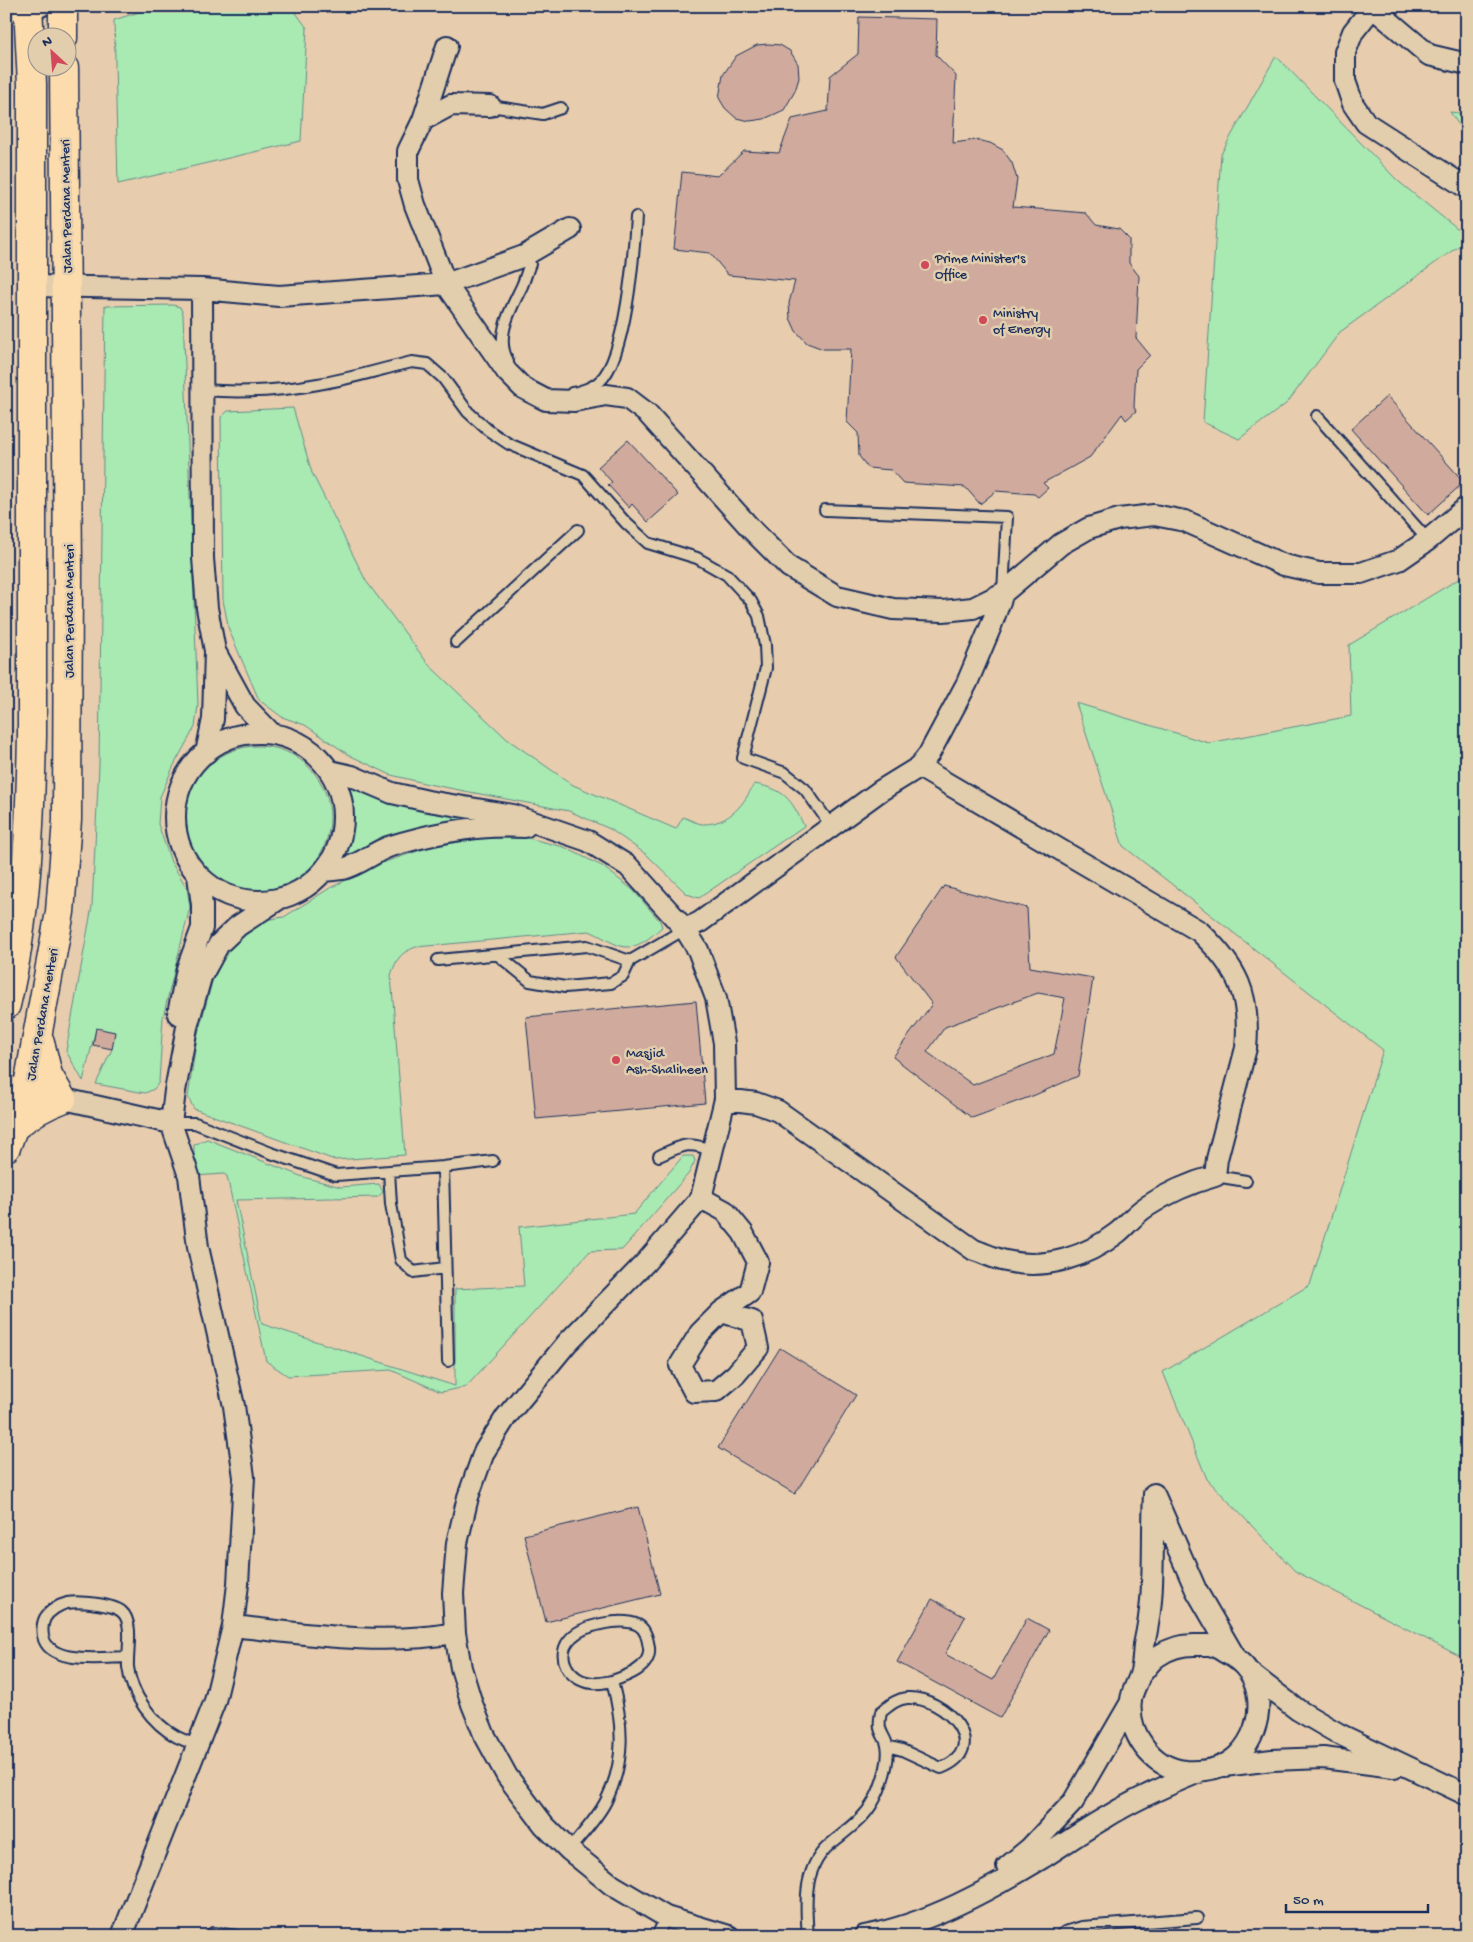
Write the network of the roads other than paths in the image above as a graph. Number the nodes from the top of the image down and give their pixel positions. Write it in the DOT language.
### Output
graph roads {
  1 [pos="63,6"];
  2 [pos="1372,7"];
  3 [pos="26,8"];
  4 [pos="63,28"];
  5 [pos="447,46"];
  6 [pos="1467,64"];
  7 [pos="64,78"];
  8 [pos="490,106"];
  9 [pos="561,108"];
  10 [pos="423,120"];
  11 [pos="1467,188"];
  12 [pos="636,217"];
  13 [pos="570,229"];
  14 [pos="524,256"];
  15 [pos="446,284"];
  16 [pos="31,286"];
  17 [pos="66,286"];
  18 [pos="202,289"];
  19 [pos="203,390"];
  20 [pos="1317,416"];
  21 [pos="1467,507"];
  22 [pos="825,510"];
  23 [pos="578,530"];
  24 [pos="32,538"];
  25 [pos="1428,540"];
  26 [pos="1003,593"];
  27 [pos="456,642"];
  28 [pos="215,651"];
  29 [pos="272,734"];
  30 [pos="206,753"];
  31 [pos="919,767"];
  32 [pos="330,772"];
  33 [pos="832,827"];
  34 [pos="557,829"];
  35 [pos="324,871"];
  36 [pos="198,876"];
  37 [pos="280,899"];
  38 [pos="685,929"];
  39 [pos="498,955"];
  40 [pos="438,960"];
  41 [pos="630,961"];
  42 [pos="6,1005"];
  43 [pos="38,1031"];
  44 [pos="17,1088"];
  45 [pos="174,1091"];
  46 [pos="62,1099"];
  47 [pos="725,1099"];
  48 [pos="171,1123"];
  49 [pos="10,1137"];
  50 [pos="712,1151"];
  51 [pos="659,1156"];
  52 [pos="493,1161"];
  53 [pos="443,1168"];
  54 [pos="389,1171"];
  55 [pos="1215,1176"];
  56 [pos="1246,1181"];
  57 [pos="701,1198"];
  58 [pos="446,1268"];
  59 [pos="721,1312"];
  60 [pos="448,1361"];
  61 [pos="233,1626"];
  62 [pos="455,1633"];
  63 [pos="128,1657"];
  64 [pos="1235,1657"];
  65 [pos="1249,1672"];
  66 [pos="1140,1675"];
  67 [pos="612,1681"];
  68 [pos="1131,1702"];
  69 [pos="198,1746"];
  70 [pos="888,1746"];
  71 [pos="1221,1767"];
  72 [pos="1418,1771"];
  73 [pos="1200,1772"];
  74 [pos="1467,1795"];
  75 [pos="569,1850"];
  76 [pos="971,1897"];
  77 [pos="666,1917"];
  78 [pos="1198,1918"];
  79 [pos="122,1936"];
  80 [pos="208,1936"];
  81 [pos="238,1936"];
  82 [pos="657,1936"];
  83 [pos="729,1936"];
  84 [pos="808,1936"];
  85 [pos="864,1936"];
  86 [pos="1060,1936"];
  1 -- 4 [label="main road"];
  2 -- 6 [label="street"];
  2 -- 11 [label="street"];
  3 -- 16 [label="main road"];
  5 -- 10 [label="street"];
  7 -- 17 [label="main road, Jalan Perdana Menteri"];
  8 -- 9 [label="lane"];
  8 -- 10 [label="street"];
  10 -- 15 [label="street"];
  12 -- 14 [label="lane"];
  13 -- 14 [label="street"];
  14 -- 15 [label="street"];
  15 -- 18 [label="street"];
  15 -- 26 [label="street"];
  16 -- 17 [label="street"];
  16 -- 24 [label="main road"];
  17 -- 18 [label="street"];
  17 -- 24 [label="main road"];
  17 -- 43 [label="main road, Jalan Perdana Menteri"];
  18 -- 19 [label="street"];
  19 -- 28 [label="street"];
  19 -- 33 [label="lane"];
  20 -- 25 [label="lane"];
  21 -- 25 [label="street"];
  22 -- 26 [label="lane"];
  23 -- 27 [label="lane"];
  24 -- 42 [label="main road"];
  25 -- 26 [label="street"];
  26 -- 31 [label="street"];
  28 -- 29 [label="street"];
  28 -- 30 [label="street"];
  29 -- 30 [label="street"];
  29 -- 32 [label="street"];
  30 -- 36 [label="street"];
  31 -- 33 [label="street"];
  31 -- 55 [label="street"];
  32 -- 34 [label="street"];
  32 -- 35 [label="street"];
  33 -- 38 [label="street"];
  34 -- 35 [label="street"];
  34 -- 38 [label="street"];
  35 -- 37 [label="street"];
  36 -- 37 [label="street"];
  36 -- 45 [label="street"];
  37 -- 45 [label="street"];
  38 -- 41 [label="lane"];
  38 -- 47 [label="street"];
  39 -- 40 [label="lane"];
  39 -- 41 [label="lane"];
  39 -- 41 [label="lane"];
  43 -- 44 [label="main road, Jalan Perdana Menteri"];
  43 -- 46 [label="main road"];
  44 -- 46 [label="street"];
  44 -- 49 [label="main road, Jalan Perdana Menteri"];
  45 -- 48 [label="street"];
  46 -- 48 [label="street"];
  46 -- 49 [label="main road"];
  47 -- 50 [label="street"];
  47 -- 55 [label="street"];
  48 -- 54 [label="lane"];
  48 -- 61 [label="street"];
  50 -- 51 [label="lane"];
  50 -- 57 [label="street"];
  52 -- 53 [label="lane"];
  53 -- 54 [label="lane"];
  53 -- 58 [label="lane"];
  54 -- 58 [label="lane"];
  55 -- 56 [label="lane"];
  57 -- 59 [label="street"];
  57 -- 62 [label="street"];
  58 -- 60 [label="lane"];
  61 -- 62 [label="street"];
  61 -- 69 [label="street"];
  62 -- 75 [label="street"];
  63 -- 63 [label="lane"];
  63 -- 69 [label="lane"];
  64 -- 65 [label="street"];
  64 -- 66 [label="street"];
  64 -- 66 [label="street"];
  65 -- 71 [label="street"];
  65 -- 72 [label="street"];
  66 -- 68 [label="street"];
  67 -- 67 [label="lane"];
  67 -- 75 [label="lane"];
  68 -- 73 [label="street"];
  68 -- 76 [label="street"];
  69 -- 79 [label="street"];
  70 -- 70 [label="lane"];
  70 -- 84 [label="lane"];
  71 -- 72 [label="street"];
  71 -- 73 [label="street"];
  72 -- 74 [label="street"];
  73 -- 76 [label="street"];
  75 -- 77 [label="street"];
  76 -- 85 [label="street"];
  77 -- 82 [label="lane"];
  77 -- 83 [label="street"];
  78 -- 86 [label="lane"];
  80 -- 81 [label="lane"];
}
